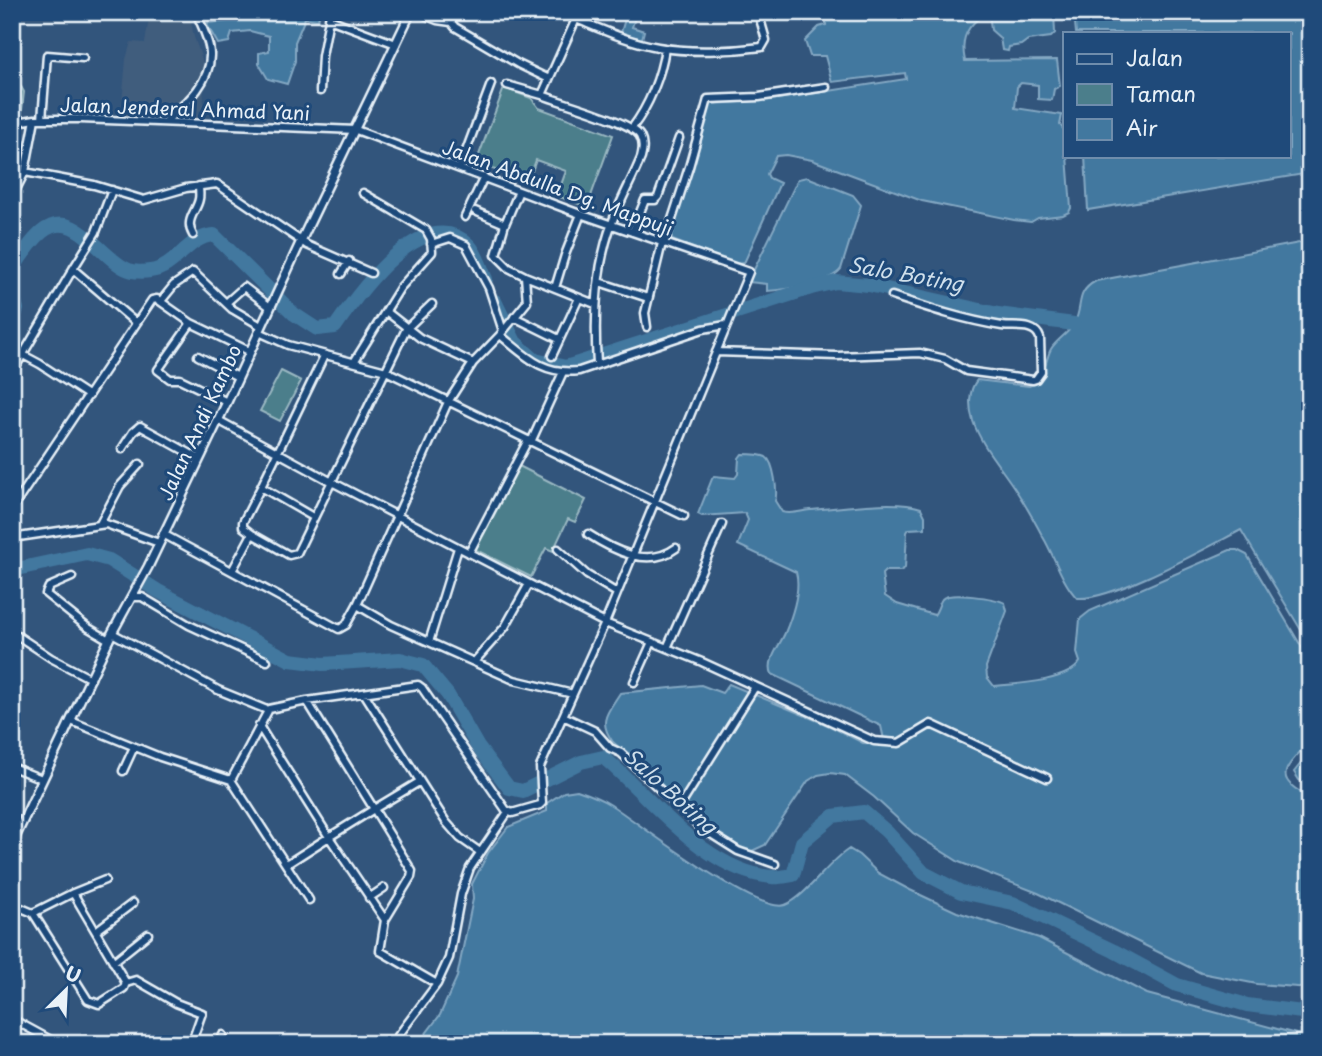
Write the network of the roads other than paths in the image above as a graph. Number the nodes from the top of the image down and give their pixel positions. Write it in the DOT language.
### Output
graph roads {
  1 [pos="196,12"];
  2 [pos="411,12"];
  3 [pos="417,12"];
  4 [pos="758,12"];
  5 [pos="330,16"];
  6 [pos="577,16"];
  7 [pos="397,44"];
  8 [pos="665,48"];
  9 [pos="83,58"];
  10 [pos="550,79"];
  11 [pos="491,84"];
  12 [pos="507,85"];
  13 [pos="826,87"];
  14 [pos="320,91"];
  15 [pos="542,95"];
  16 [pos="39,119"];
  17 [pos="165,122"];
  18 [pos="12,123"];
  19 [pos="632,128"];
  20 [pos="356,130"];
  21 [pos="679,138"];
  22 [pos="460,167"];
  23 [pos="24,172"];
  24 [pos="484,177"];
  25 [pos="199,186"];
  26 [pos="112,190"];
  27 [pos="519,191"];
  28 [pos="363,193"];
  29 [pos="12,197"];
  30 [pos="475,211"];
  31 [pos="581,214"];
  32 [pos="465,217"];
  33 [pos="505,224"];
  34 [pos="611,224"];
  35 [pos="632,232"];
  36 [pos="193,235"];
  37 [pos="301,241"];
  38 [pos="431,242"];
  39 [pos="663,243"];
  40 [pos="349,261"];
  41 [pos="73,269"];
  42 [pos="371,273"];
  43 [pos="341,274"];
  44 [pos="525,276"];
  45 [pos="599,282"];
  46 [pos="555,288"];
  47 [pos="892,296"];
  48 [pos="579,298"];
  49 [pos="648,298"];
  50 [pos="161,301"];
  51 [pos="226,303"];
  52 [pos="432,304"];
  53 [pos="595,304"];
  54 [pos="270,307"];
  55 [pos="387,312"];
  56 [pos="513,318"];
  57 [pos="136,323"];
  58 [pos="191,323"];
  59 [pos="727,324"];
  60 [pos="647,327"];
  61 [pos="406,328"];
  62 [pos="260,329"];
  63 [pos="502,331"];
  64 [pos="559,339"];
  65 [pos="12,349"];
  66 [pos="249,351"];
  67 [pos="716,352"];
  68 [pos="24,356"];
  69 [pos="198,356"];
  70 [pos="324,356"];
  71 [pos="552,356"];
  72 [pos="354,362"];
  73 [pos="473,363"];
  74 [pos="597,363"];
  75 [pos="386,371"];
  76 [pos="563,372"];
  77 [pos="12,373"];
  78 [pos="238,377"];
  79 [pos="89,396"];
  80 [pos="226,402"];
  81 [pos="448,402"];
  82 [pos="218,421"];
  83 [pos="529,441"];
  84 [pos="122,449"];
  85 [pos="277,453"];
  86 [pos="198,458"];
  87 [pos="139,464"];
  88 [pos="330,481"];
  89 [pos="261,487"];
  90 [pos="654,503"];
  91 [pos="12,509"];
  92 [pos="398,516"];
  93 [pos="684,516"];
  94 [pos="313,517"];
  95 [pos="100,524"];
  96 [pos="722,524"];
  97 [pos="163,534"];
  98 [pos="252,534"];
  99 [pos="588,534"];
  100 [pos="12,538"];
  101 [pos="159,543"];
  102 [pos="458,548"];
  103 [pos="676,548"];
  104 [pos="558,550"];
  105 [pos="470,554"];
  106 [pos="631,556"];
  107 [pos="232,571"];
  108 [pos="72,577"];
  109 [pos="529,584"];
  110 [pos="617,593"];
  111 [pos="134,594"];
  112 [pos="357,605"];
  113 [pos="605,622"];
  114 [pos="12,632"];
  115 [pos="111,637"];
  116 [pos="429,642"];
  117 [pos="652,642"];
  118 [pos="667,648"];
  119 [pos="267,662"];
  120 [pos="474,662"];
  121 [pos="91,679"];
  122 [pos="634,682"];
  123 [pos="755,687"];
  124 [pos="364,692"];
  125 [pos="573,694"];
  126 [pos="307,701"];
  127 [pos="267,710"];
  128 [pos="563,716"];
  129 [pos="71,721"];
  130 [pos="259,726"];
  131 [pos="134,747"];
  132 [pos="12,766"];
  133 [pos="123,771"];
  134 [pos="1047,778"];
  135 [pos="42,779"];
  136 [pos="231,780"];
  137 [pos="419,782"];
  138 [pos="679,808"];
  139 [pos="374,809"];
  140 [pos="508,812"];
  141 [pos="329,837"];
  142 [pos="12,844"];
  143 [pos="480,852"];
  144 [pos="287,864"];
  145 [pos="775,864"];
  146 [pos="105,880"];
  147 [pos="384,888"];
  148 [pos="73,892"];
  149 [pos="369,898"];
  150 [pos="309,900"];
  151 [pos="133,903"];
  152 [pos="12,904"];
  153 [pos="33,913"];
  154 [pos="385,920"];
  155 [pos="96,931"];
  156 [pos="148,934"];
  157 [pos="113,962"];
  158 [pos="127,983"];
  159 [pos="437,984"];
  160 [pos="12,1019"];
  161 [pos="223,1035"];
  162 [pos="58,1044"];
  163 [pos="191,1044"];
  164 [pos="220,1044"];
  165 [pos="392,1044"];
  1 -- 17 [label="street"];
  2 -- 7 [label="street, Jalan Andi Kambo"];
  3 -- 10 [label="street"];
  4 -- 8 [label="street"];
  5 -- 7 [label="street"];
  5 -- 14 [label="street"];
  6 -- 8 [label="street"];
  6 -- 10 [label="street"];
  7 -- 20 [label="street, Jalan Andi Kambo"];
  8 -- 19 [label="street"];
  9 -- 16 [label="street"];
  10 -- 15 [label="street"];
  11 -- 22 [label="street"];
  12 -- 15 [label="street"];
  13 -- 39 [label="street"];
  15 -- 19 [label="street"];
  16 -- 17 [label="street, Jalan Jenderal Ahmad Yani"];
  16 -- 18 [label="street, Jalan Jenderal Ahmad Yani"];
  16 -- 23 [label="street"];
  17 -- 20 [label="street, Jalan Jenderal Ahmad Yani"];
  19 -- 34 [label="street"];
  20 -- 22 [label="street, Jalan Abdulla Dg. Mappuji"];
  20 -- 37 [label="street, Jalan Andi Kambo"];
  21 -- 35 [label="street"];
  22 -- 24 [label="street, Jalan Abdulla Dg. Mappuji"];
  23 -- 26 [label="street"];
  23 -- 29 [label="street"];
  24 -- 27 [label="street, Jalan Abdulla Dg. Mappuji"];
  24 -- 32 [label="street"];
  25 -- 26 [label="street"];
  25 -- 36 [label="street"];
  25 -- 37 [label="street"];
  26 -- 41 [label="street"];
  27 -- 31 [label="street, Jalan Abdulla Dg. Mappuji"];
  27 -- 33 [label="street"];
  28 -- 38 [label="street"];
  30 -- 33 [label="street"];
  31 -- 34 [label="street, Jalan Abdulla Dg. Mappuji"];
  31 -- 46 [label="street"];
  33 -- 44 [label="street"];
  34 -- 35 [label="street, Jalan Abdulla Dg. Mappuji"];
  34 -- 45 [label="street"];
  35 -- 39 [label="street, Jalan Abdulla Dg. Mappuji"];
  37 -- 40 [label="street"];
  37 -- 54 [label="street, Jalan Andi Kambo"];
  38 -- 55 [label="street"];
  38 -- 63 [label="street"];
  39 -- 49 [label="street"];
  39 -- 59 [label="street, Jalan Abdulla Dg. Mappuji"];
  40 -- 42 [label="street"];
  40 -- 43 [label="street"];
  41 -- 57 [label="street"];
  41 -- 68 [label="street"];
  44 -- 46 [label="street"];
  44 -- 56 [label="street"];
  45 -- 49 [label="street"];
  45 -- 53 [label="street"];
  46 -- 48 [label="street"];
  47 -- 67 [label="street"];
  48 -- 53 [label="street"];
  48 -- 64 [label="street"];
  49 -- 60 [label="street"];
  50 -- 51 [label="street"];
  50 -- 57 [label="street"];
  50 -- 58 [label="street"];
  51 -- 54 [label="street"];
  51 -- 62 [label="street"];
  52 -- 61 [label="street"];
  53 -- 74 [label="street"];
  54 -- 62 [label="street, Jalan Andi Kambo"];
  55 -- 61 [label="street"];
  55 -- 72 [label="street"];
  56 -- 63 [label="street"];
  56 -- 64 [label="street"];
  57 -- 79 [label="street"];
  58 -- 66 [label="street"];
  58 -- 80 [label="street"];
  59 -- 67 [label="street"];
  59 -- 74 [label="street"];
  61 -- 73 [label="street"];
  61 -- 75 [label="street"];
  62 -- 66 [label="street, Jalan Andi Kambo"];
  62 -- 70 [label="street"];
  63 -- 73 [label="street"];
  63 -- 76 [label="street"];
  64 -- 71 [label="street"];
  65 -- 68 [label="street"];
  66 -- 78 [label="street, Jalan Andi Kambo"];
  67 -- 90 [label="street"];
  68 -- 77 [label="street"];
  68 -- 79 [label="street"];
  69 -- 78 [label="street"];
  70 -- 72 [label="street"];
  70 -- 85 [label="street"];
  72 -- 75 [label="street"];
  73 -- 81 [label="street"];
  74 -- 76 [label="street"];
  75 -- 81 [label="street"];
  75 -- 88 [label="street"];
  76 -- 83 [label="street"];
  78 -- 80 [label="street, Jalan Andi Kambo"];
  79 -- 91 [label="street"];
  80 -- 82 [label="street, Jalan Andi Kambo"];
  81 -- 83 [label="street"];
  81 -- 92 [label="street"];
  82 -- 85 [label="street"];
  82 -- 86 [label="street, Jalan Andi Kambo"];
  83 -- 90 [label="street"];
  83 -- 105 [label="street"];
  84 -- 86 [label="street"];
  85 -- 88 [label="street"];
  85 -- 89 [label="street"];
  86 -- 97 [label="street, Jalan Andi Kambo"];
  87 -- 95 [label="street"];
  88 -- 92 [label="street"];
  88 -- 94 [label="street"];
  89 -- 94 [label="street"];
  89 -- 98 [label="street"];
  90 -- 93 [label="street"];
  90 -- 106 [label="street"];
  92 -- 102 [label="street"];
  92 -- 112 [label="street"];
  94 -- 98 [label="street"];
  95 -- 100 [label="street"];
  95 -- 101 [label="street"];
  96 -- 118 [label="street"];
  97 -- 101 [label="street, Jalan Andi Kambo"];
  97 -- 107 [label="street"];
  98 -- 107 [label="street"];
  99 -- 106 [label="street"];
  101 -- 111 [label="street, Jalan Andi Kambo"];
  102 -- 105 [label="street"];
  102 -- 116 [label="street"];
  103 -- 106 [label="street"];
  104 -- 110 [label="street"];
  105 -- 109 [label="street"];
  106 -- 110 [label="street"];
  107 -- 112 [label="street"];
  108 -- 115 [label="street"];
  109 -- 113 [label="street"];
  109 -- 120 [label="street"];
  110 -- 113 [label="street"];
  111 -- 115 [label="street, Jalan Andi Kambo"];
  111 -- 119 [label="street"];
  112 -- 116 [label="street"];
  113 -- 117 [label="street"];
  113 -- 125 [label="street"];
  114 -- 121 [label="street"];
  115 -- 121 [label="street, Jalan Andi Kambo"];
  115 -- 127 [label="street"];
  116 -- 120 [label="street"];
  117 -- 118 [label="street"];
  117 -- 122 [label="street"];
  118 -- 123 [label="street"];
  120 -- 125 [label="street"];
  121 -- 129 [label="street, Jalan Andi Kambo"];
  123 -- 134 [label="street"];
  123 -- 138 [label="street"];
  124 -- 126 [label="street"];
  124 -- 137 [label="street"];
  124 -- 140 [label="street"];
  125 -- 128 [label="street"];
  126 -- 127 [label="street"];
  126 -- 139 [label="street"];
  127 -- 130 [label="street"];
  128 -- 138 [label="street"];
  128 -- 140 [label="street"];
  129 -- 131 [label="street"];
  129 -- 135 [label="street, Jalan Andi Kambo"];
  130 -- 136 [label="street"];
  130 -- 141 [label="street"];
  131 -- 133 [label="street"];
  131 -- 136 [label="street"];
  132 -- 135 [label="street"];
  135 -- 142 [label="street, Jalan Andi Kambo"];
  136 -- 144 [label="street"];
  137 -- 139 [label="street"];
  137 -- 143 [label="street"];
  138 -- 145 [label="street"];
  139 -- 141 [label="street"];
  139 -- 154 [label="street"];
  140 -- 143 [label="street"];
  141 -- 144 [label="street"];
  141 -- 149 [label="street"];
  143 -- 159 [label="street"];
  144 -- 150 [label="street"];
  146 -- 148 [label="street"];
  147 -- 149 [label="street"];
  148 -- 153 [label="street"];
  148 -- 155 [label="street"];
  149 -- 154 [label="street"];
  151 -- 155 [label="street"];
  152 -- 153 [label="street"];
  153 -- 158 [label="street"];
  154 -- 159 [label="street"];
  155 -- 157 [label="street"];
  156 -- 157 [label="street"];
  157 -- 158 [label="street"];
  158 -- 163 [label="street"];
  159 -- 165 [label="street"];
  160 -- 162 [label="street"];
  161 -- 164 [label="street"];
}
